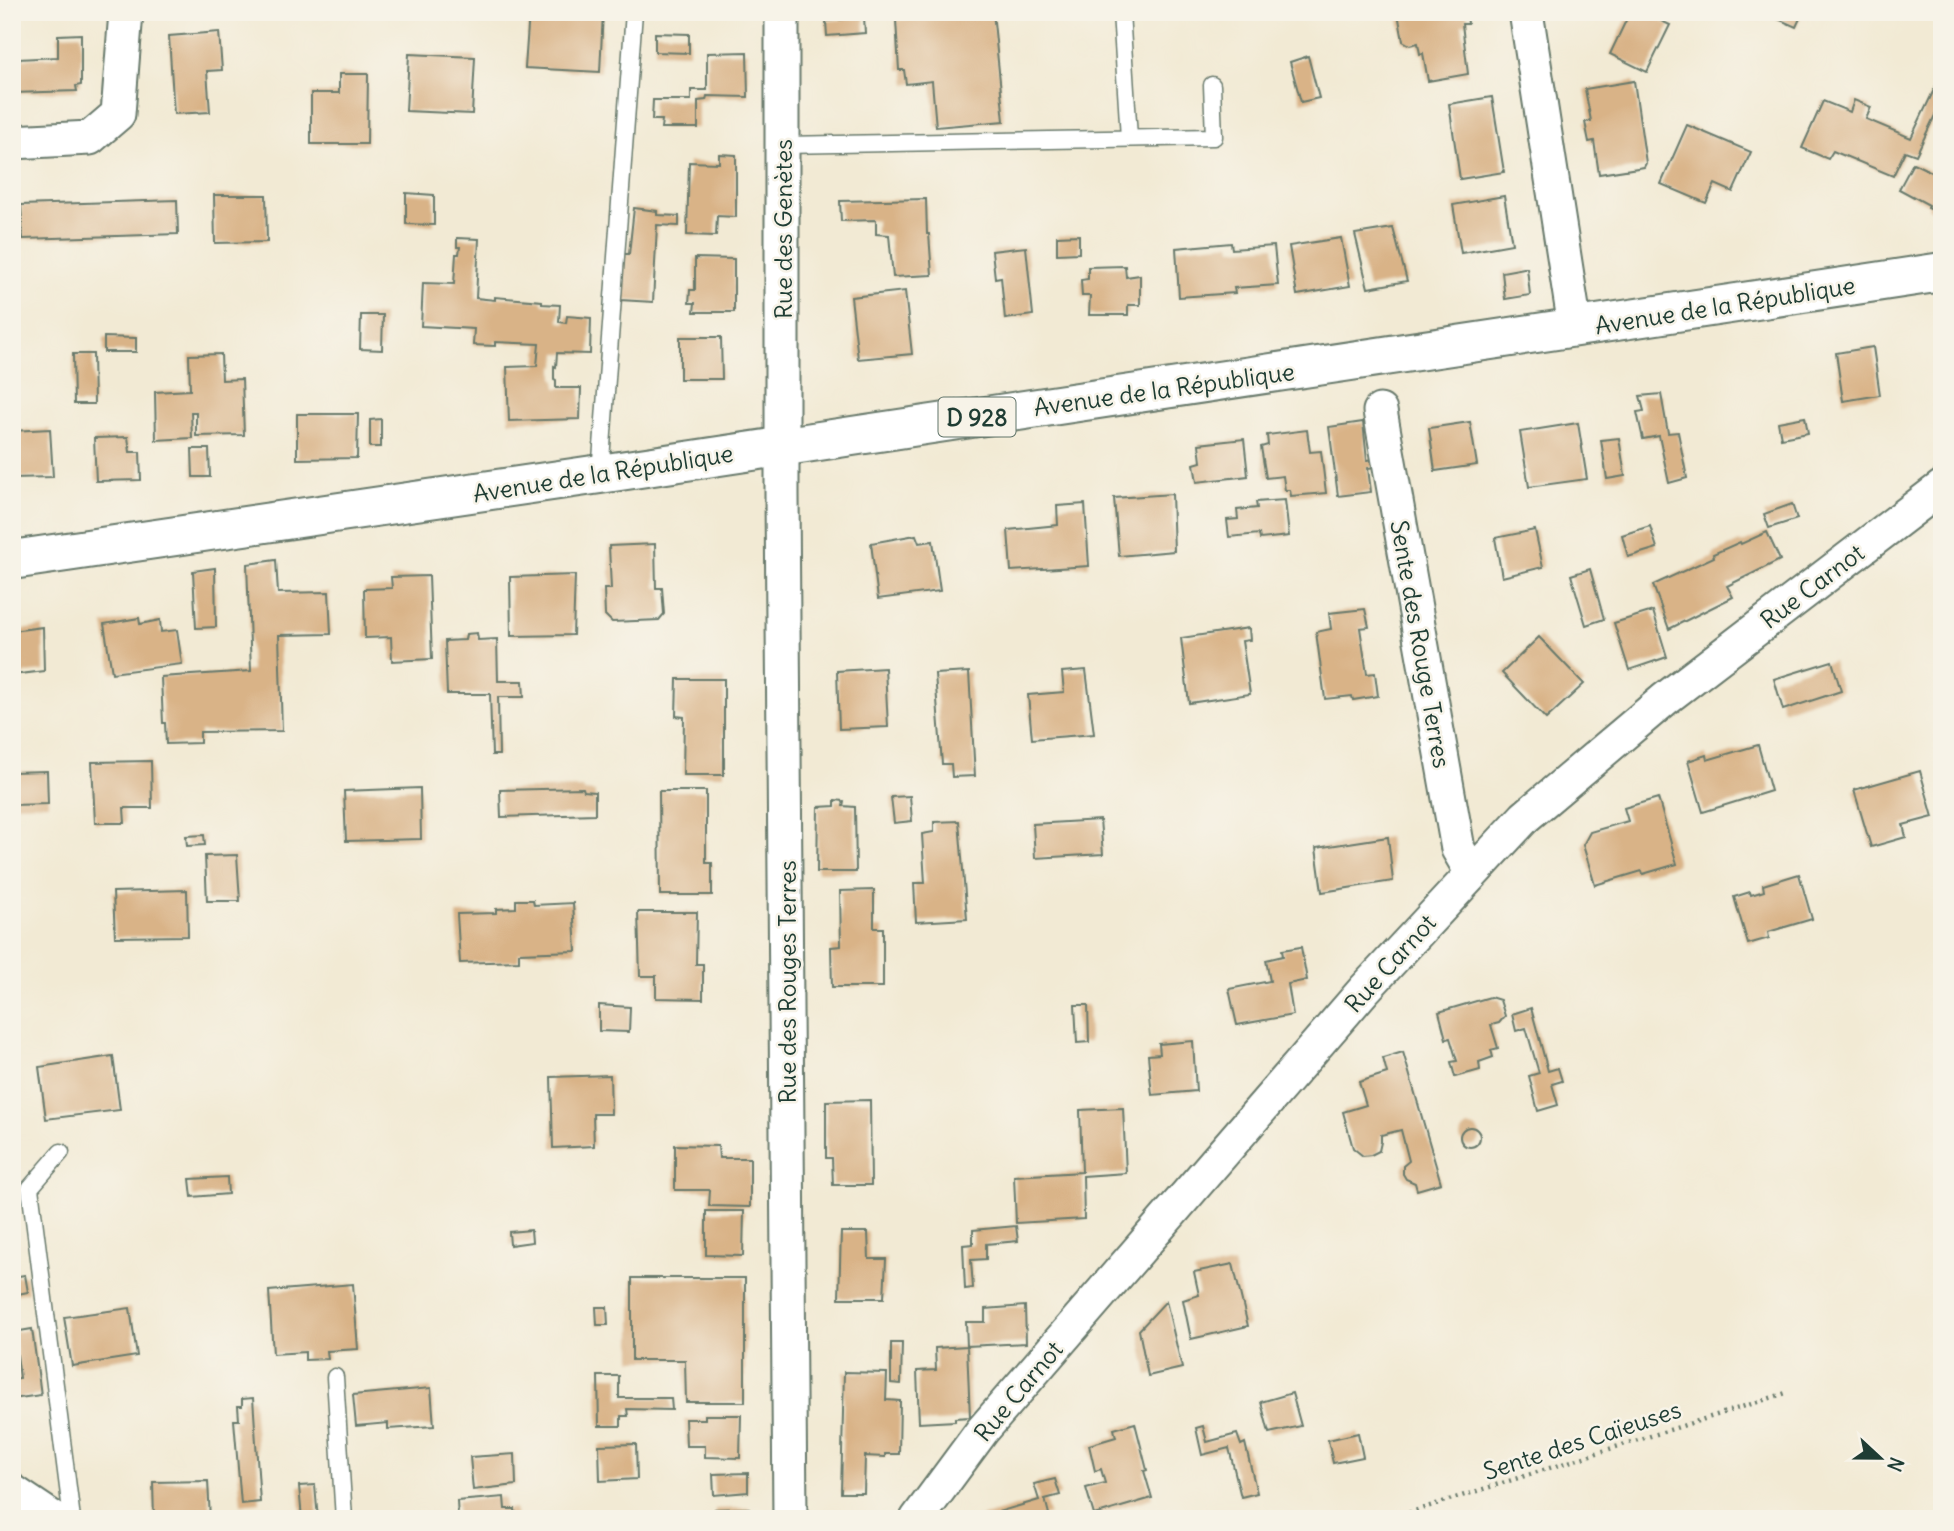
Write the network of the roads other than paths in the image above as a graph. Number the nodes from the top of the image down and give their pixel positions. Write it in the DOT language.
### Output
graph roads {
  1 [pos="125,12"];
  2 [pos="635,12"];
  3 [pos="782,12"];
  4 [pos="1121,12"];
  5 [pos="1527,12"];
  6 [pos="1213,85"];
  7 [pos="1129,138"];
  8 [pos="12,142"];
  9 [pos="783,145"];
  10 [pos="1942,272"];
  11 [pos="1575,327"];
  12 [pos="1380,411"];
  13 [pos="783,446"];
  14 [pos="600,474"];
  15 [pos="1942,487"];
  16 [pos="12,560"];
  17 [pos="1472,873"];
  18 [pos="61,1152"];
  19 [pos="335,1377"];
  20 [pos="12,1490"];
  21 [pos="54,1519"];
  22 [pos="72,1519"];
  23 [pos="344,1519"];
  24 [pos="790,1519"];
  25 [pos="917,1519"];
  1 -- 8 [label="street"];
  2 -- 14 [label="lane"];
  3 -- 9 [label="street, Rue des Genètes"];
  4 -- 7 [label="lane"];
  5 -- 11 [label="street"];
  6 -- 7 [label="lane"];
  7 -- 9 [label="lane"];
  9 -- 13 [label="street, Rue des Genètes"];
  10 -- 11 [label="main road, Avenue de la République / D 928"];
  11 -- 13 [label="main road, Avenue de la République / D 928"];
  12 -- 17 [label="street, Sente des Rouge Terres"];
  13 -- 14 [label="main road, Avenue de la République / D 928"];
  13 -- 24 [label="street, Rue des Rouges Terres"];
  14 -- 16 [label="main road, Avenue de la République / D 928"];
  15 -- 17 [label="street, Rue Carnot"];
  17 -- 25 [label="street, Rue Carnot"];
  18 -- 22 [label="lane"];
  19 -- 23 [label="lane"];
  20 -- 21 [label="street"];
}
